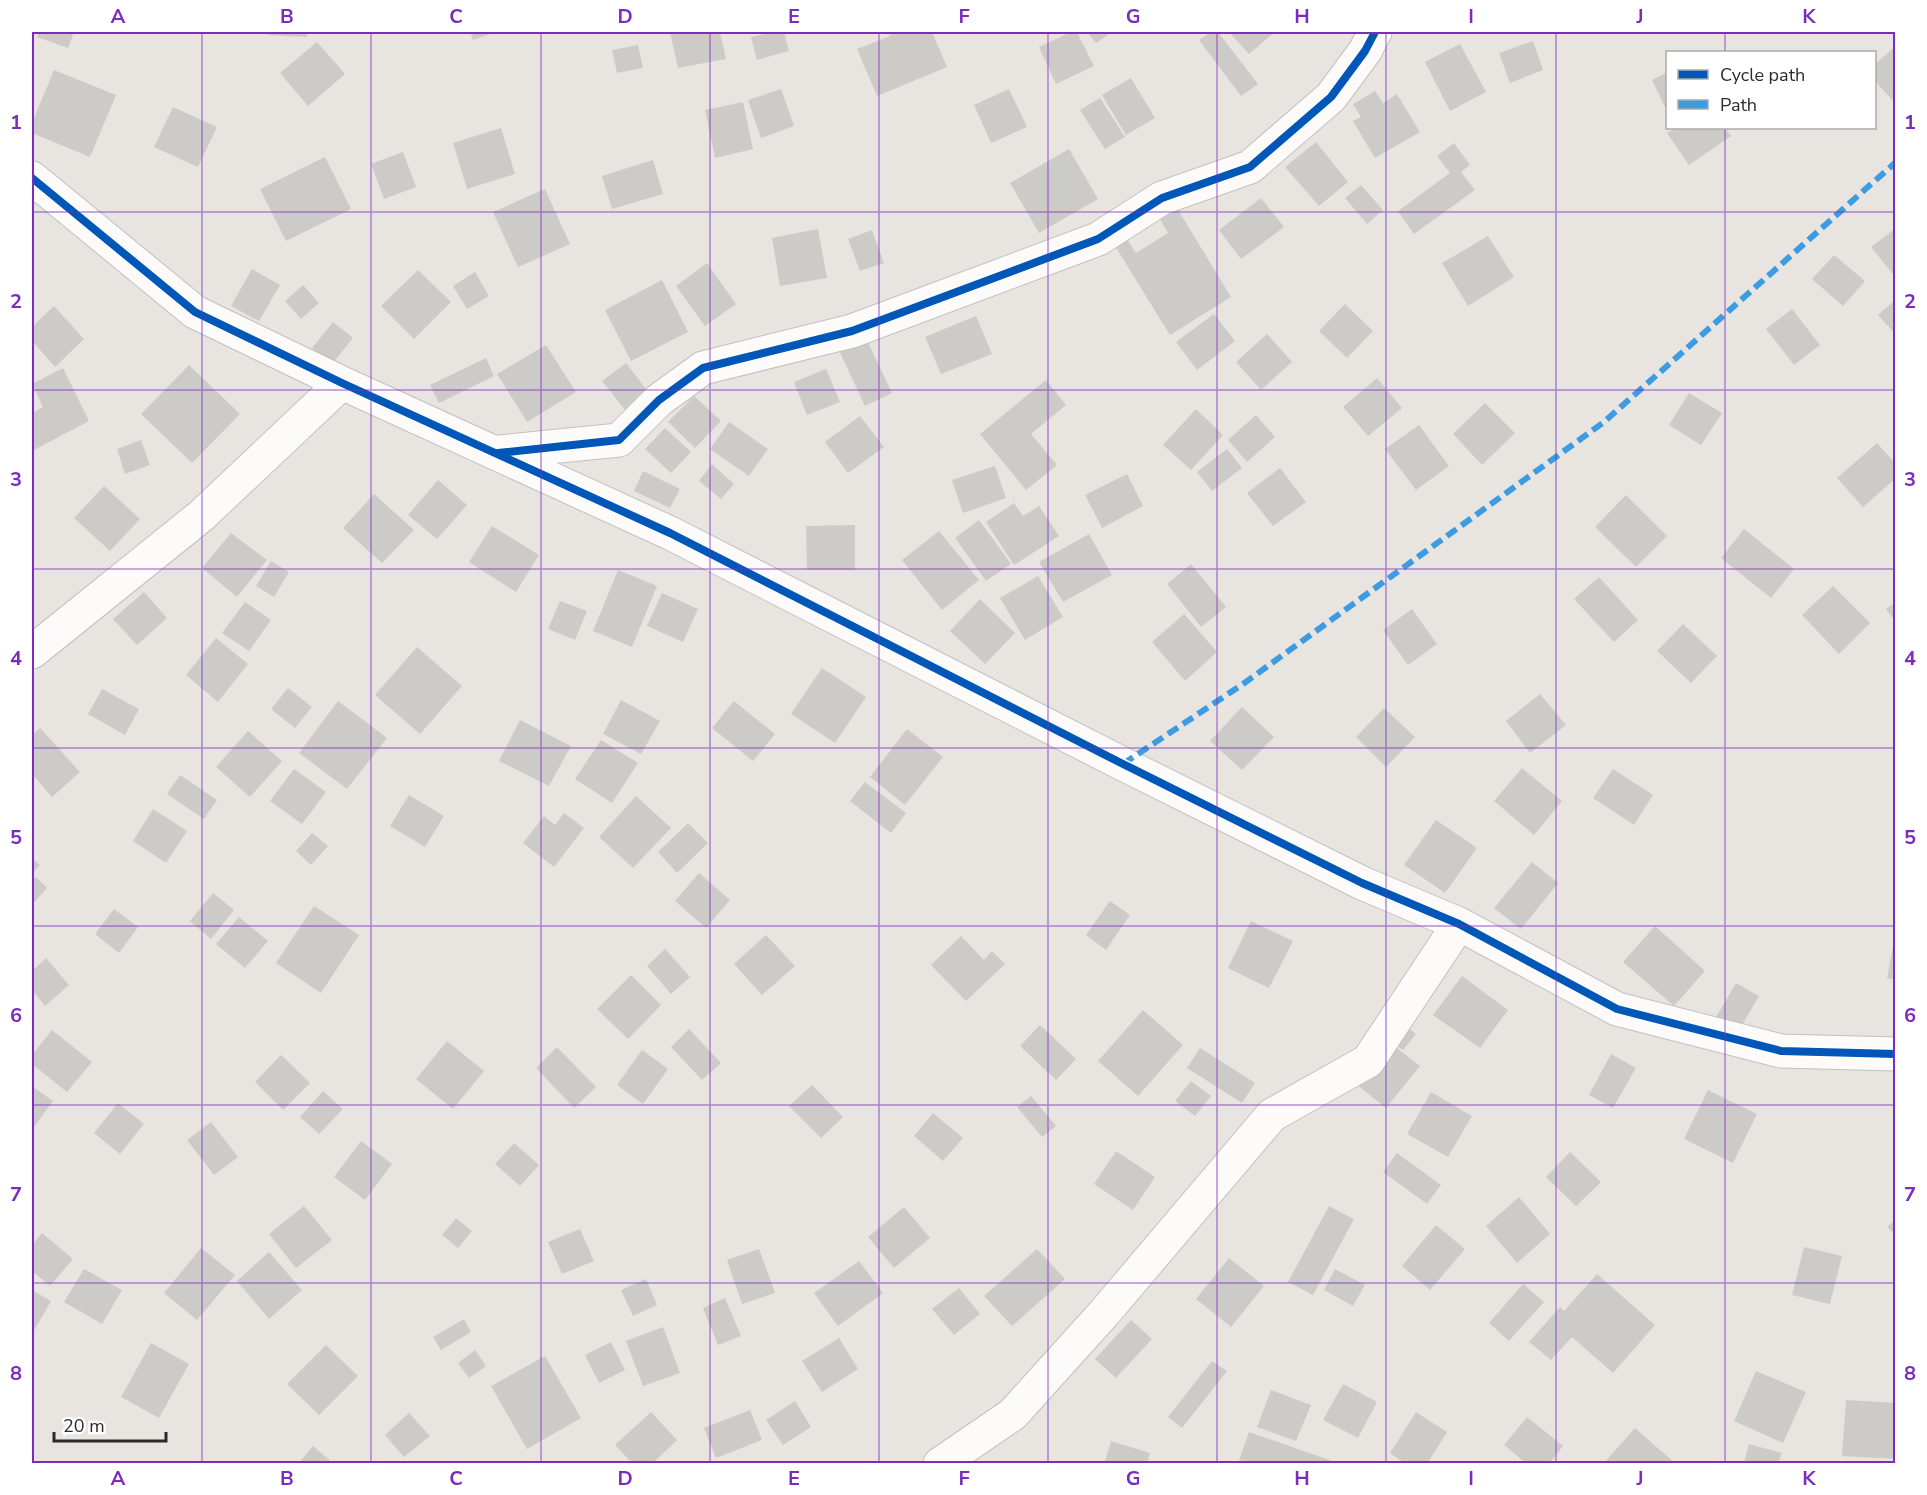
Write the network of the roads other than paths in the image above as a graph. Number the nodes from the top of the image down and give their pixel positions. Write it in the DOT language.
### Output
graph roads {
  1 [pos="1375,32"];
  2 [pos="32,178"];
  3 [pos="342,383"];
  4 [pos="498,453"];
  5 [pos="32,651"];
  6 [pos="1460,924"];
  7 [pos="1896,1054"];
  8 [pos="940,1464"];
  1 -- 4 [label="street"];
  2 -- 3 [label="street"];
  3 -- 4 [label="street"];
  3 -- 5 [label="street"];
  4 -- 6 [label="street"];
  6 -- 7 [label="street"];
  6 -- 8 [label="street"];
}
